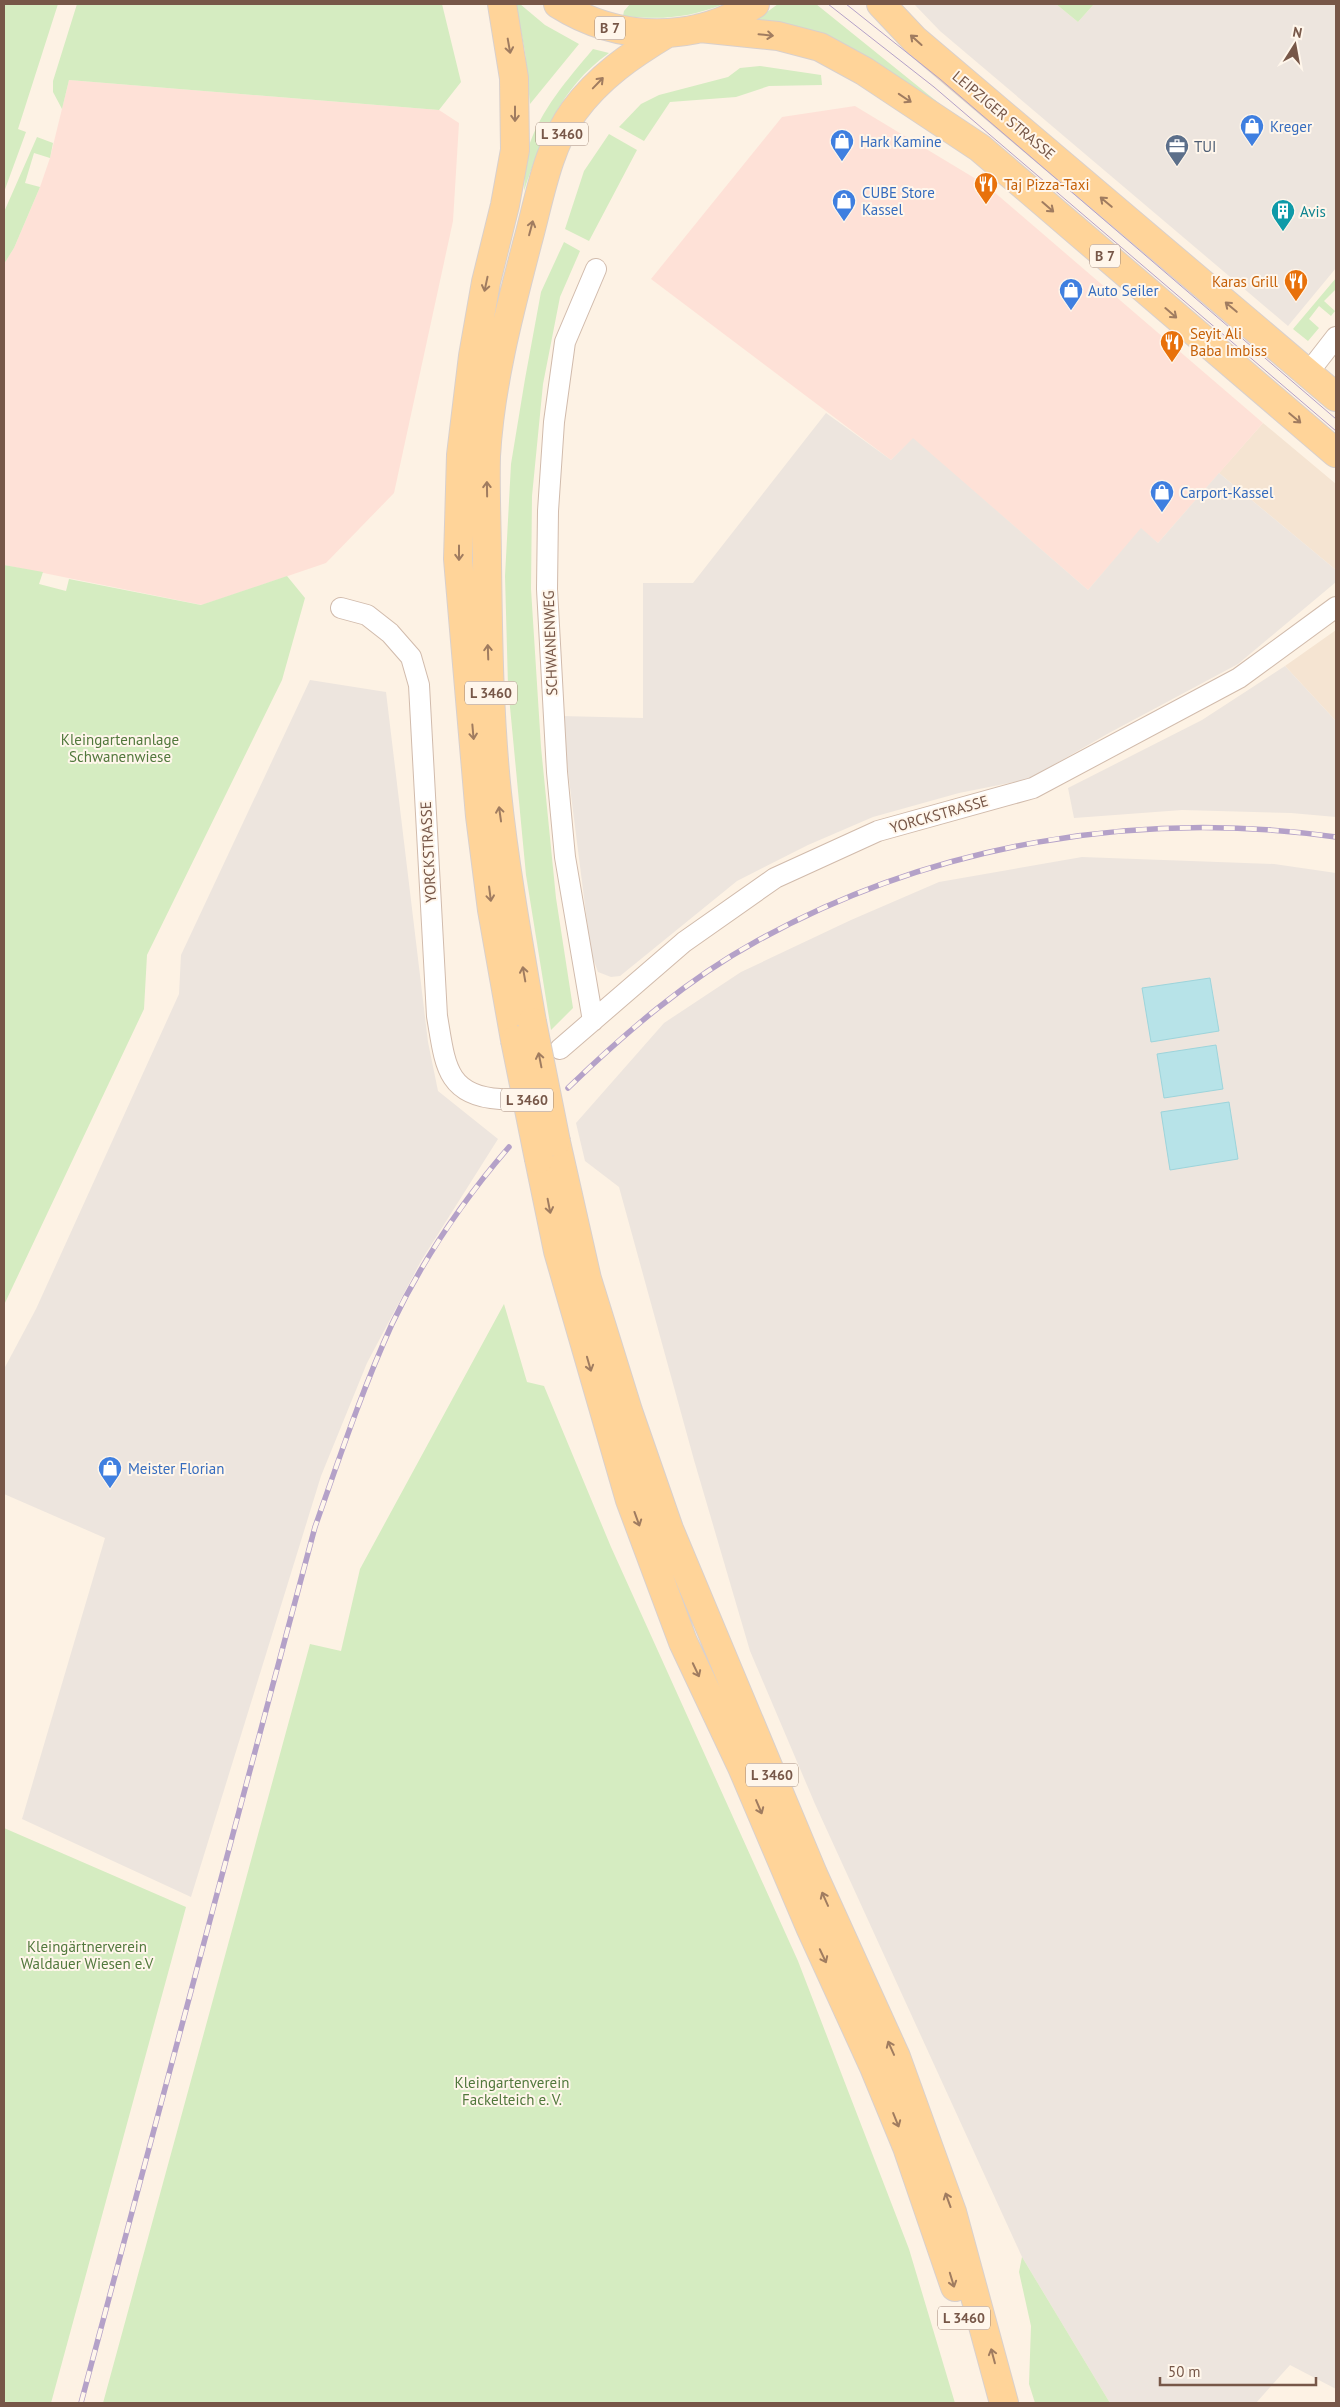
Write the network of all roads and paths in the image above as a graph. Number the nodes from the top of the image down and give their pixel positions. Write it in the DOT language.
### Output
graph roads {
  1 [pos="502,4"];
  2 [pos="558,4"];
  3 [pos="754,4"];
  4 [pos="881,4"];
  5 [pos="700,28"];
  6 [pos="666,34"];
  7 [pos="596,269"];
  8 [pos="1336,337"];
  9 [pos="1308,373"];
  10 [pos="1336,397"];
  11 [pos="1336,453"];
  12 [pos="1336,607"];
  13 [pos="341,608"];
  14 [pos="593,1021"];
  15 [pos="524,1031"];
  16 [pos="560,1049"];
  17 [pos="500,1098"];
  18 [pos="548,1150"];
  19 [pos="985,2403"];
  20 [pos="1004,2403"];
  1 -- 15 [label="main road, L 3460, one-way"];
  2 -- 6 [label="main road, B 7"];
  3 -- 5 [label="main road, B 7"];
  9 -- 4 [label="main road, LEIPZIGER STRASSE, one-way"];
  5 -- 6 [label="main road, B 7"];
  5 -- 11 [label="main road, B 7, one-way"];
  15 -- 6 [label="main road, L 3460, one-way"];
  7 -- 14 [label="street, SCHWANENWEG"];
  8 -- 9 [label="street"];
  9 -- 10 [label="main road, LEIPZIGER STRASSE"];
  12 -- 14 [label="street, YORCKSTRASSE"];
  13 -- 17 [label="street, YORCKSTRASSE"];
  14 -- 16 [label="street, YORCKSTRASSE"];
  15 -- 18 [label="main road, L 3460, bridge"];
  18 -- 19 [label="main road, L 3460, one-way"];
  20 -- 18 [label="main road, L 3460, one-way"];
}
